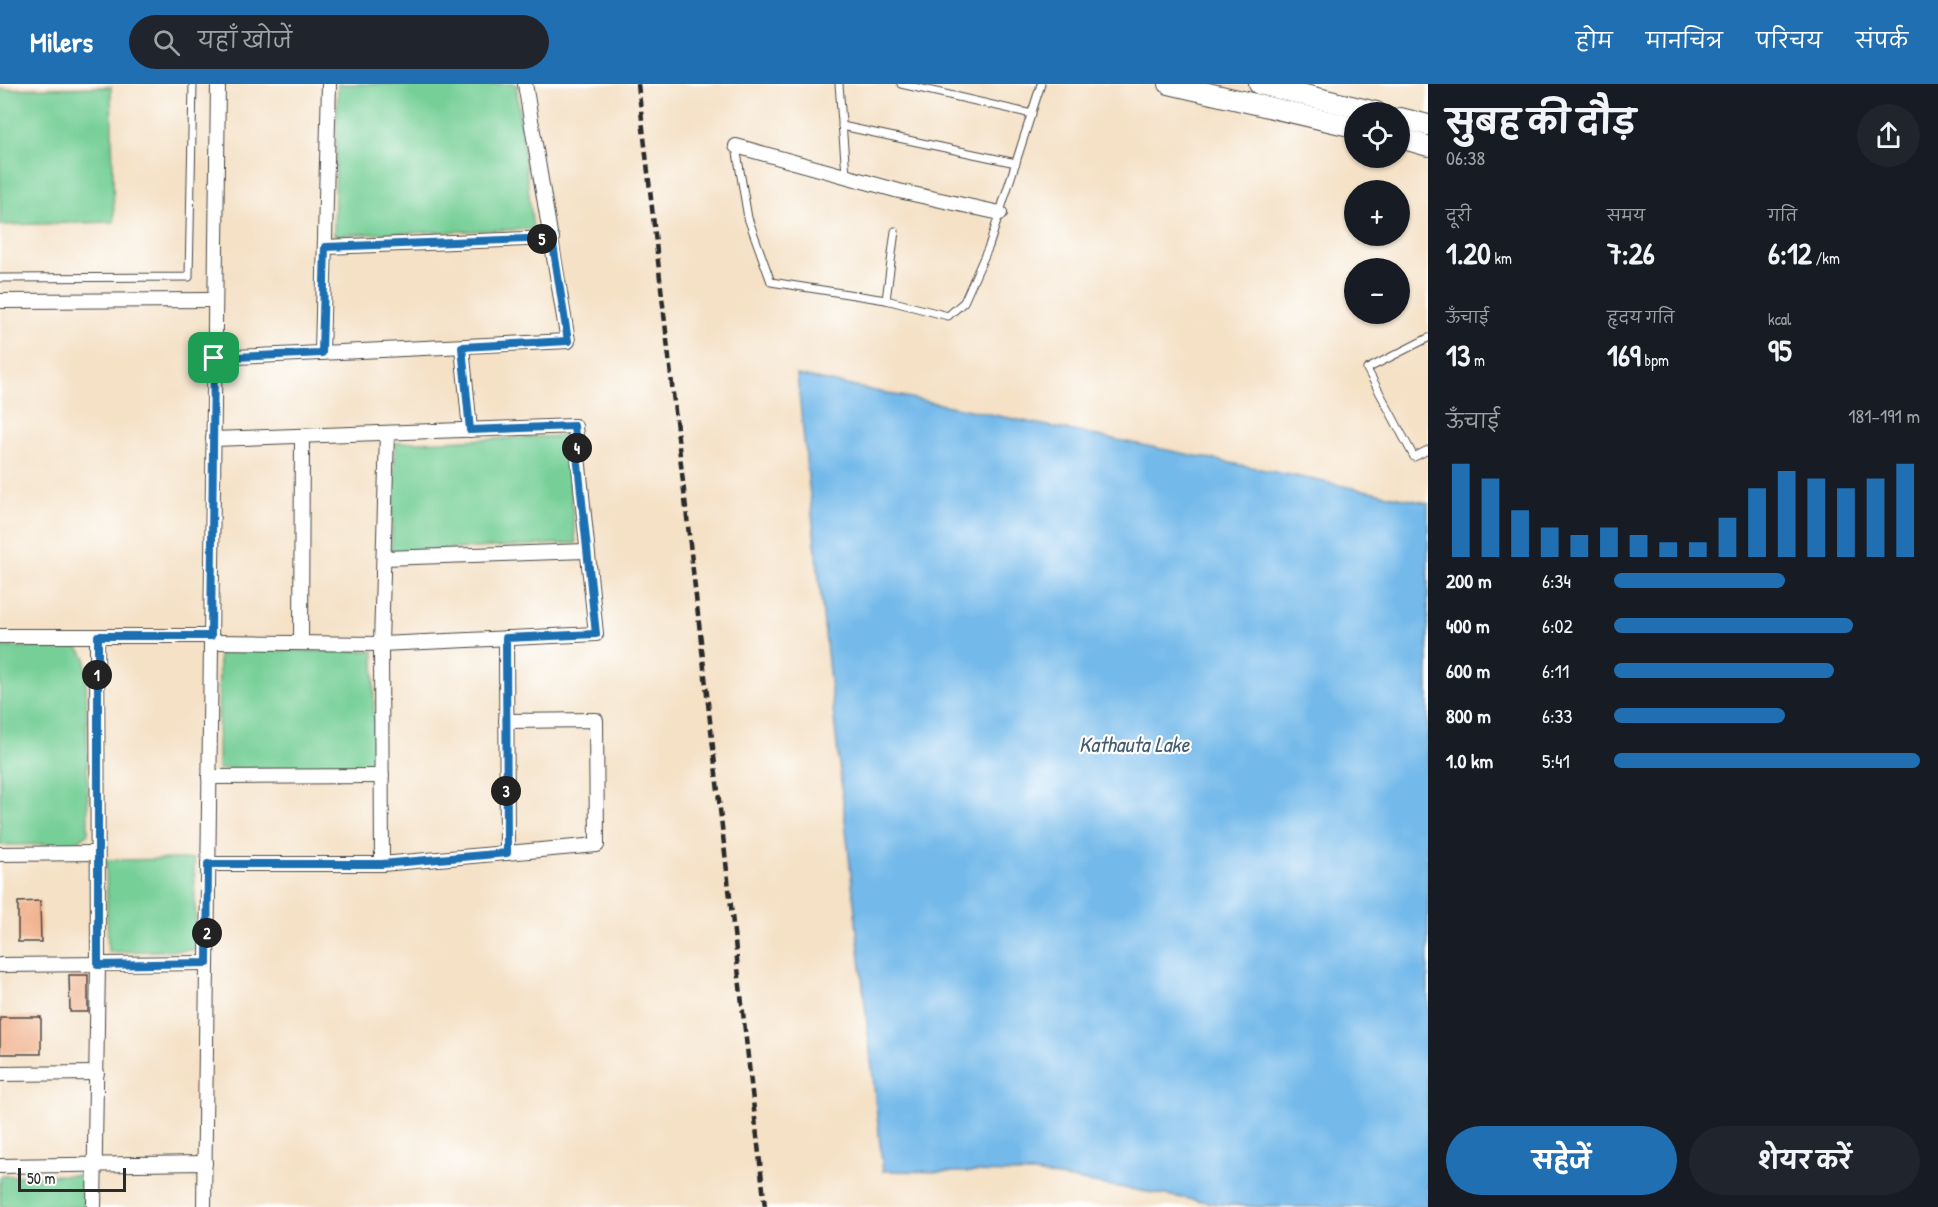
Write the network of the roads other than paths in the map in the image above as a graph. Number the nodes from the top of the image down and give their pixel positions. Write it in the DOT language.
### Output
graph roads {
  1 [pos="193,84"];
  2 [pos="218,84"];
  3 [pos="329,84"];
  4 [pos="525,84"];
  5 [pos="839,84"];
  6 [pos="901,84"];
  7 [pos="1041,84"];
  8 [pos="1169,84"];
  9 [pos="1259,84"];
  10 [pos="1293,88"];
  11 [pos="1344,103"];
  12 [pos="1032,114"];
  13 [pos="1410,120"];
  14 [pos="1344,125"];
  15 [pos="1428,125"];
  16 [pos="842,126"];
  17 [pos="1410,141"];
  18 [pos="736,146"];
  19 [pos="1428,146"];
  20 [pos="1016,163"];
  21 [pos="846,174"];
  22 [pos="1000,213"];
  23 [pos="895,231"];
  24 [pos="552,238"];
  25 [pos="325,247"];
  26 [pos="0,278"];
  27 [pos="215,300"];
  28 [pos="885,300"];
  29 [pos="0,301"];
  30 [pos="1428,338"];
  31 [pos="462,347"];
  32 [pos="322,353"];
  33 [pos="214,358"];
  34 [pos="470,430"];
  35 [pos="387,433"];
  36 [pos="302,436"];
  37 [pos="213,439"];
  38 [pos="1428,450"];
  39 [pos="586,551"];
  40 [pos="384,558"];
  41 [pos="0,636"];
  42 [pos="98,636"];
  43 [pos="506,638"];
  44 [pos="211,639"];
  45 [pos="301,643"];
  46 [pos="381,644"];
  47 [pos="506,721"];
  48 [pos="382,776"];
  49 [pos="209,777"];
  50 [pos="96,853"];
  51 [pos="507,853"];
  52 [pos="0,854"];
  53 [pos="208,864"];
  54 [pos="382,864"];
  55 [pos="207,963"];
  56 [pos="0,965"];
  57 [pos="98,965"];
  58 [pos="97,1073"];
  59 [pos="0,1074"];
  60 [pos="205,1163"];
  61 [pos="96,1165"];
  62 [pos="0,1166"];
  63 [pos="94,1207"];
  64 [pos="204,1207"];
  1 -- 26 [label="lane"];
  2 -- 27 [label="street"];
  3 -- 25 [label="street"];
  4 -- 24 [label="street"];
  5 -- 16 [label="lane"];
  6 -- 12 [label="lane"];
  7 -- 12 [label="lane"];
  8 -- 14 [label="street"];
  9 -- 10 [label="street"];
  10 -- 11 [label="street"];
  12 -- 20 [label="lane"];
  13 -- 15 [label="street"];
  16 -- 20 [label="lane"];
  16 -- 21 [label="lane"];
  17 -- 19 [label="street"];
  18 -- 22 [label="street"];
  18 -- 28 [label="lane"];
  20 -- 22 [label="lane"];
  22 -- 28 [label="lane"];
  23 -- 28 [label="lane"];
  24 -- 25 [label="street"];
  24 -- 31 [label="street"];
  25 -- 32 [label="street"];
  27 -- 29 [label="street"];
  27 -- 33 [label="street"];
  30 -- 38 [label="lane"];
  31 -- 32 [label="street"];
  31 -- 34 [label="street"];
  32 -- 33 [label="street"];
  33 -- 37 [label="street"];
  34 -- 35 [label="street"];
  34 -- 39 [label="street"];
  35 -- 36 [label="street"];
  35 -- 40 [label="street"];
  36 -- 37 [label="street"];
  36 -- 45 [label="street"];
  37 -- 44 [label="street"];
  39 -- 40 [label="street"];
  39 -- 43 [label="street"];
  40 -- 46 [label="street"];
  41 -- 42 [label="street"];
  42 -- 44 [label="street"];
  42 -- 50 [label="street"];
  43 -- 46 [label="street"];
  43 -- 47 [label="street"];
  44 -- 45 [label="street"];
  44 -- 49 [label="street"];
  45 -- 46 [label="street"];
  46 -- 48 [label="street"];
  47 -- 51 [label="street"];
  47 -- 51 [label="street"];
  48 -- 49 [label="street"];
  48 -- 54 [label="street"];
  49 -- 53 [label="street"];
  50 -- 52 [label="street"];
  50 -- 57 [label="street"];
  51 -- 54 [label="street"];
  53 -- 54 [label="street"];
  53 -- 55 [label="street"];
  55 -- 57 [label="street"];
  55 -- 60 [label="street"];
  56 -- 57 [label="street"];
  57 -- 58 [label="street"];
  58 -- 59 [label="street"];
  58 -- 61 [label="street"];
  60 -- 61 [label="street"];
  60 -- 64 [label="street"];
  61 -- 62 [label="street"];
  61 -- 63 [label="street"];
}
